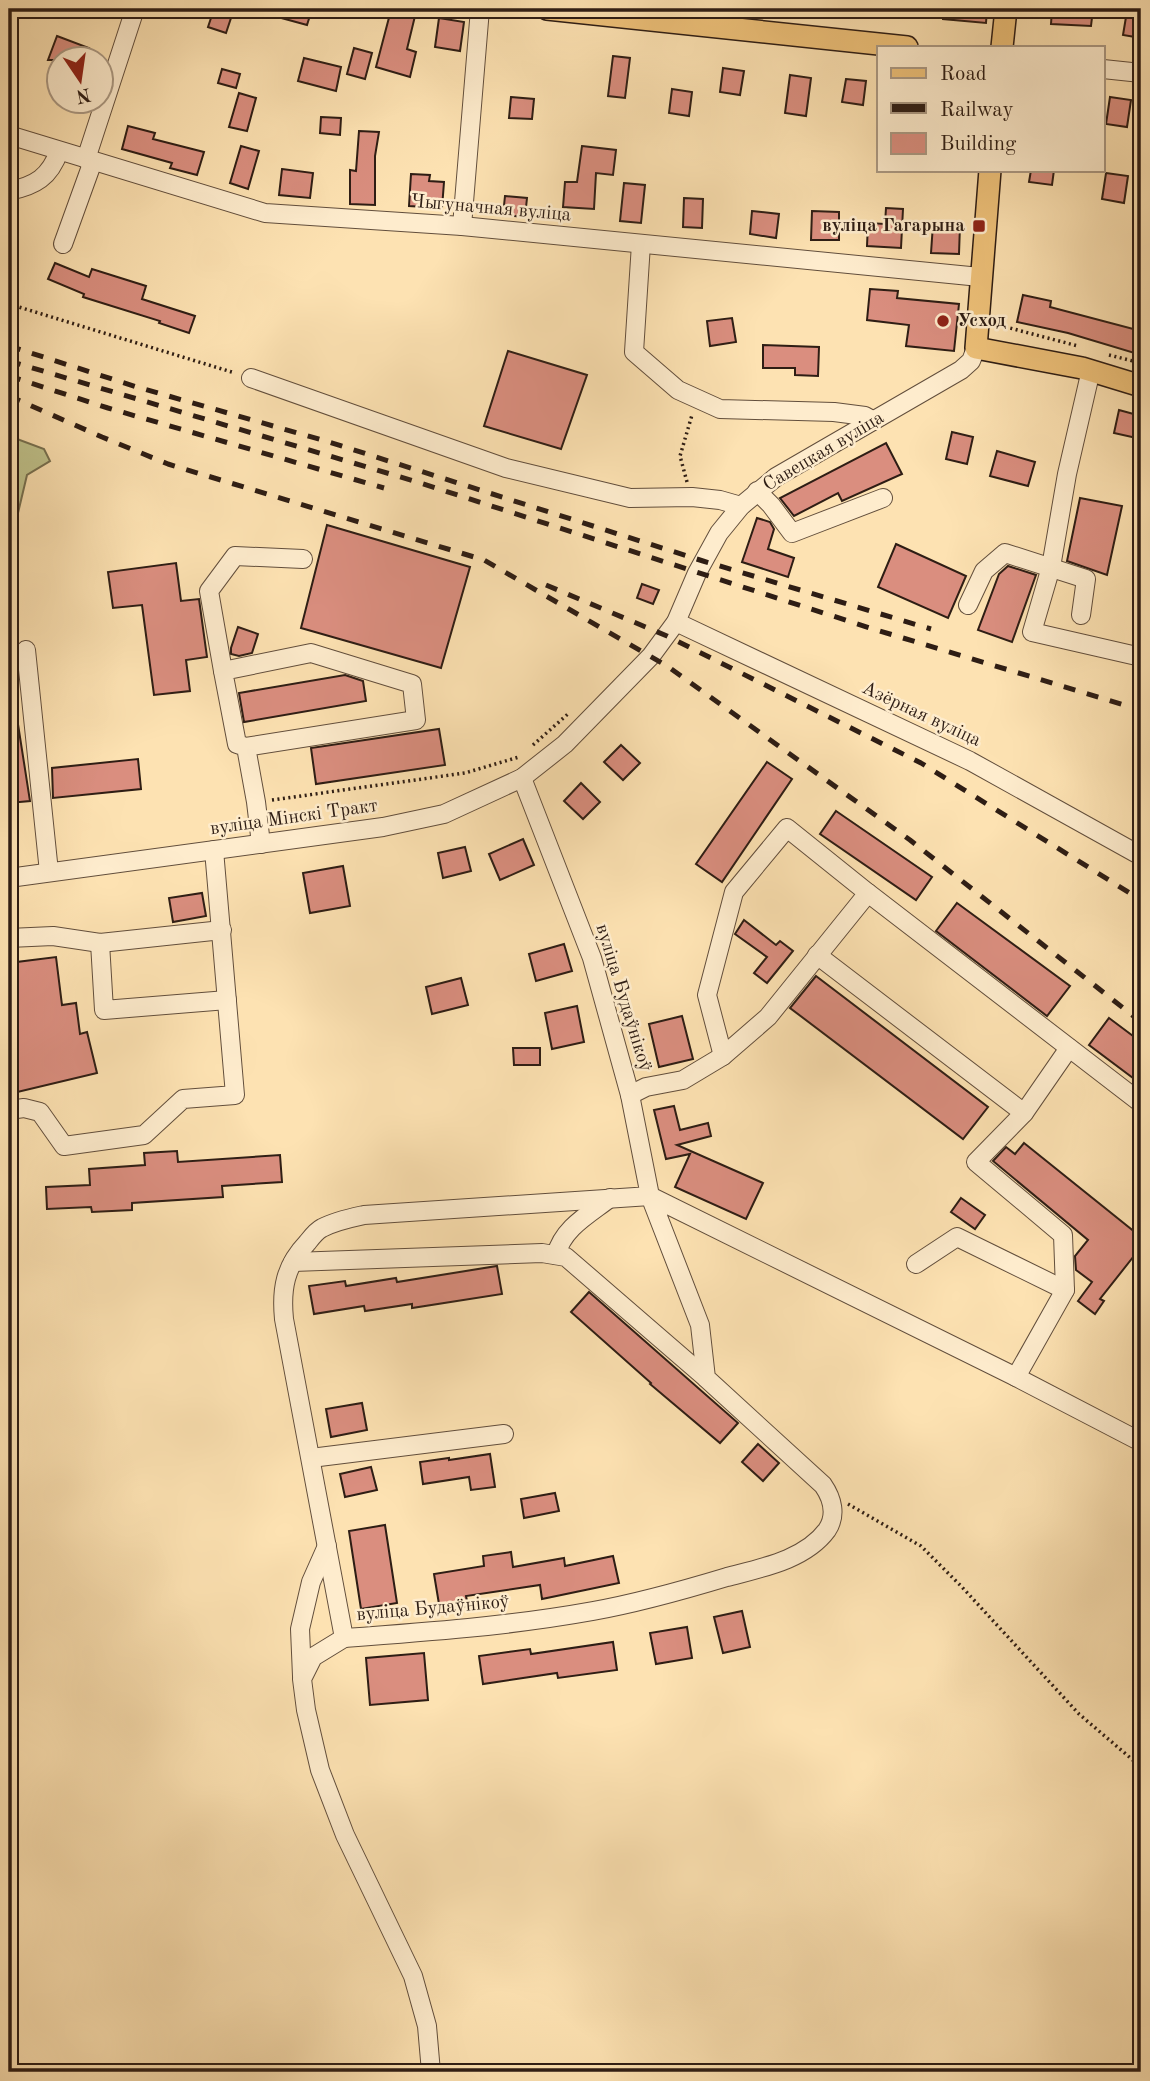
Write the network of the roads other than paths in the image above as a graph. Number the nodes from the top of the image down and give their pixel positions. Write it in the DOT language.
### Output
graph roads {
  1 [pos="135,9"];
  2 [pos="480,9"];
  3 [pos="547,9"];
  4 [pos="1006,9"];
  5 [pos="898,46"];
  6 [pos="1002,46"];
  7 [pos="1104,69"];
  8 [pos="1141,73"];
  9 [pos="9,135"];
  10 [pos="58,151"];
  11 [pos="89,160"];
  12 [pos="990,172"];
  13 [pos="9,191"];
  14 [pos="462,226"];
  15 [pos="641,243"];
  16 [pos="63,244"];
  17 [pos="980,277"];
  18 [pos="976,348"];
  19 [pos="1091,370"];
  20 [pos="251,377"];
  21 [pos="1141,386"];
  22 [pos="874,421"];
  23 [pos="757,491"];
  24 [pos="883,498"];
  25 [pos="741,506"];
  26 [pos="303,559"];
  27 [pos="1051,568"];
  28 [pos="968,606"];
  29 [pos="1081,615"];
  30 [pos="676,622"];
  31 [pos="26,650"];
  32 [pos="1141,657"];
  33 [pos="223,671"];
  34 [pos="565,744"];
  35 [pos="246,747"];
  36 [pos="522,778"];
  37 [pos="261,844"];
  38 [pos="214,850"];
  39 [pos="1141,856"];
  40 [pos="49,872"];
  41 [pos="9,878"];
  42 [pos="868,893"];
  43 [pos="222,930"];
  44 [pos="9,938"];
  45 [pos="100,943"];
  46 [pos="817,955"];
  47 [pos="227,1000"];
  48 [pos="1069,1048"];
  49 [pos="723,1056"];
  50 [pos="630,1095"];
  51 [pos="1141,1103"];
  52 [pos="9,1110"];
  53 [pos="1024,1113"];
  54 [pos="650,1196"];
  55 [pos="610,1198"];
  56 [pos="556,1255"];
  57 [pos="293,1262"];
  58 [pos="916,1264"];
  59 [pos="1065,1290"];
  60 [pos="1016,1377"];
  61 [pos="706,1378"];
  62 [pos="503,1434"];
  63 [pos="1141,1442"];
  64 [pos="311,1458"];
  65 [pos="327,1546"];
  66 [pos="344,1638"];
  67 [pos="302,1679"];
  68 [pos="431,2072"];
  1 -- 11 [label="street"];
  2 -- 14 [label="street"];
  3 -- 5 [label="main road"];
  4 -- 6 [label="main road"];
  7 -- 8 [label="street"];
  9 -- 10 [label="street, Чыгуначная вуліца"];
  10 -- 11 [label="street, Чыгуначная вуліца"];
  10 -- 13 [label="street"];
  11 -- 14 [label="street, Чыгуначная вуліца"];
  11 -- 16 [label="street"];
  12 -- 17 [label="main road"];
  14 -- 15 [label="street, Чыгуначная вуліца"];
  15 -- 17 [label="street, Чыгуначная вуліца"];
  15 -- 22 [label="street"];
  17 -- 18 [label="main road"];
  18 -- 19 [label="main road"];
  18 -- 22 [label="street, Савецкая вуліца"];
  19 -- 21 [label="main road"];
  19 -- 27 [label="street"];
  20 -- 25 [label="street"];
  22 -- 23 [label="street, Савецкая вуліца"];
  23 -- 24 [label="street"];
  23 -- 25 [label="street, Савецкая вуліца"];
  25 -- 30 [label="street, Савецкая вуліца"];
  26 -- 33 [label="street"];
  27 -- 28 [label="street"];
  27 -- 29 [label="street"];
  27 -- 32 [label="street"];
  30 -- 34 [label="street, Савецкая вуліца"];
  30 -- 39 [label="street, Азёрная вуліца"];
  31 -- 40 [label="street"];
  33 -- 35 [label="street"];
  33 -- 35 [label="street"];
  34 -- 36 [label="street, вуліца Мінскі Тракт"];
  35 -- 37 [label="street"];
  36 -- 37 [label="street, вуліца Мінскі Тракт"];
  36 -- 50 [label="street, вуліца Будаўнікоў"];
  37 -- 38 [label="street, вуліца Мінскі Тракт"];
  38 -- 40 [label="street, вуліца Мінскі Тракт"];
  38 -- 43 [label="street"];
  40 -- 41 [label="street, вуліца Мінскі Тракт"];
  42 -- 46 [label="street"];
  42 -- 48 [label="street"];
  42 -- 49 [label="street"];
  43 -- 45 [label="street"];
  43 -- 47 [label="street"];
  44 -- 45 [label="street"];
  45 -- 47 [label="street"];
  46 -- 49 [label="street"];
  46 -- 53 [label="street"];
  47 -- 52 [label="street"];
  48 -- 51 [label="street"];
  48 -- 53 [label="street"];
  49 -- 50 [label="street"];
  50 -- 54 [label="street, вуліца Будаўнікоў"];
  53 -- 59 [label="street"];
  54 -- 55 [label="street, вуліца Будаўнікоў"];
  54 -- 60 [label="street"];
  54 -- 61 [label="street, вуліца Будаўнікоў"];
  55 -- 56 [label="street"];
  55 -- 57 [label="street, вуліца Будаўнікоў"];
  56 -- 57 [label="street"];
  56 -- 61 [label="street"];
  57 -- 64 [label="street, вуліца Будаўнікоў"];
  58 -- 59 [label="street"];
  59 -- 60 [label="street"];
  60 -- 63 [label="street"];
  61 -- 66 [label="street, вуліца Будаўнікоў"];
  62 -- 64 [label="street"];
  64 -- 65 [label="street, вуліца Будаўнікоў"];
  65 -- 66 [label="street, вуліца Будаўнікоў"];
  65 -- 67 [label="street"];
  66 -- 67 [label="street"];
  67 -- 68 [label="street"];
}
